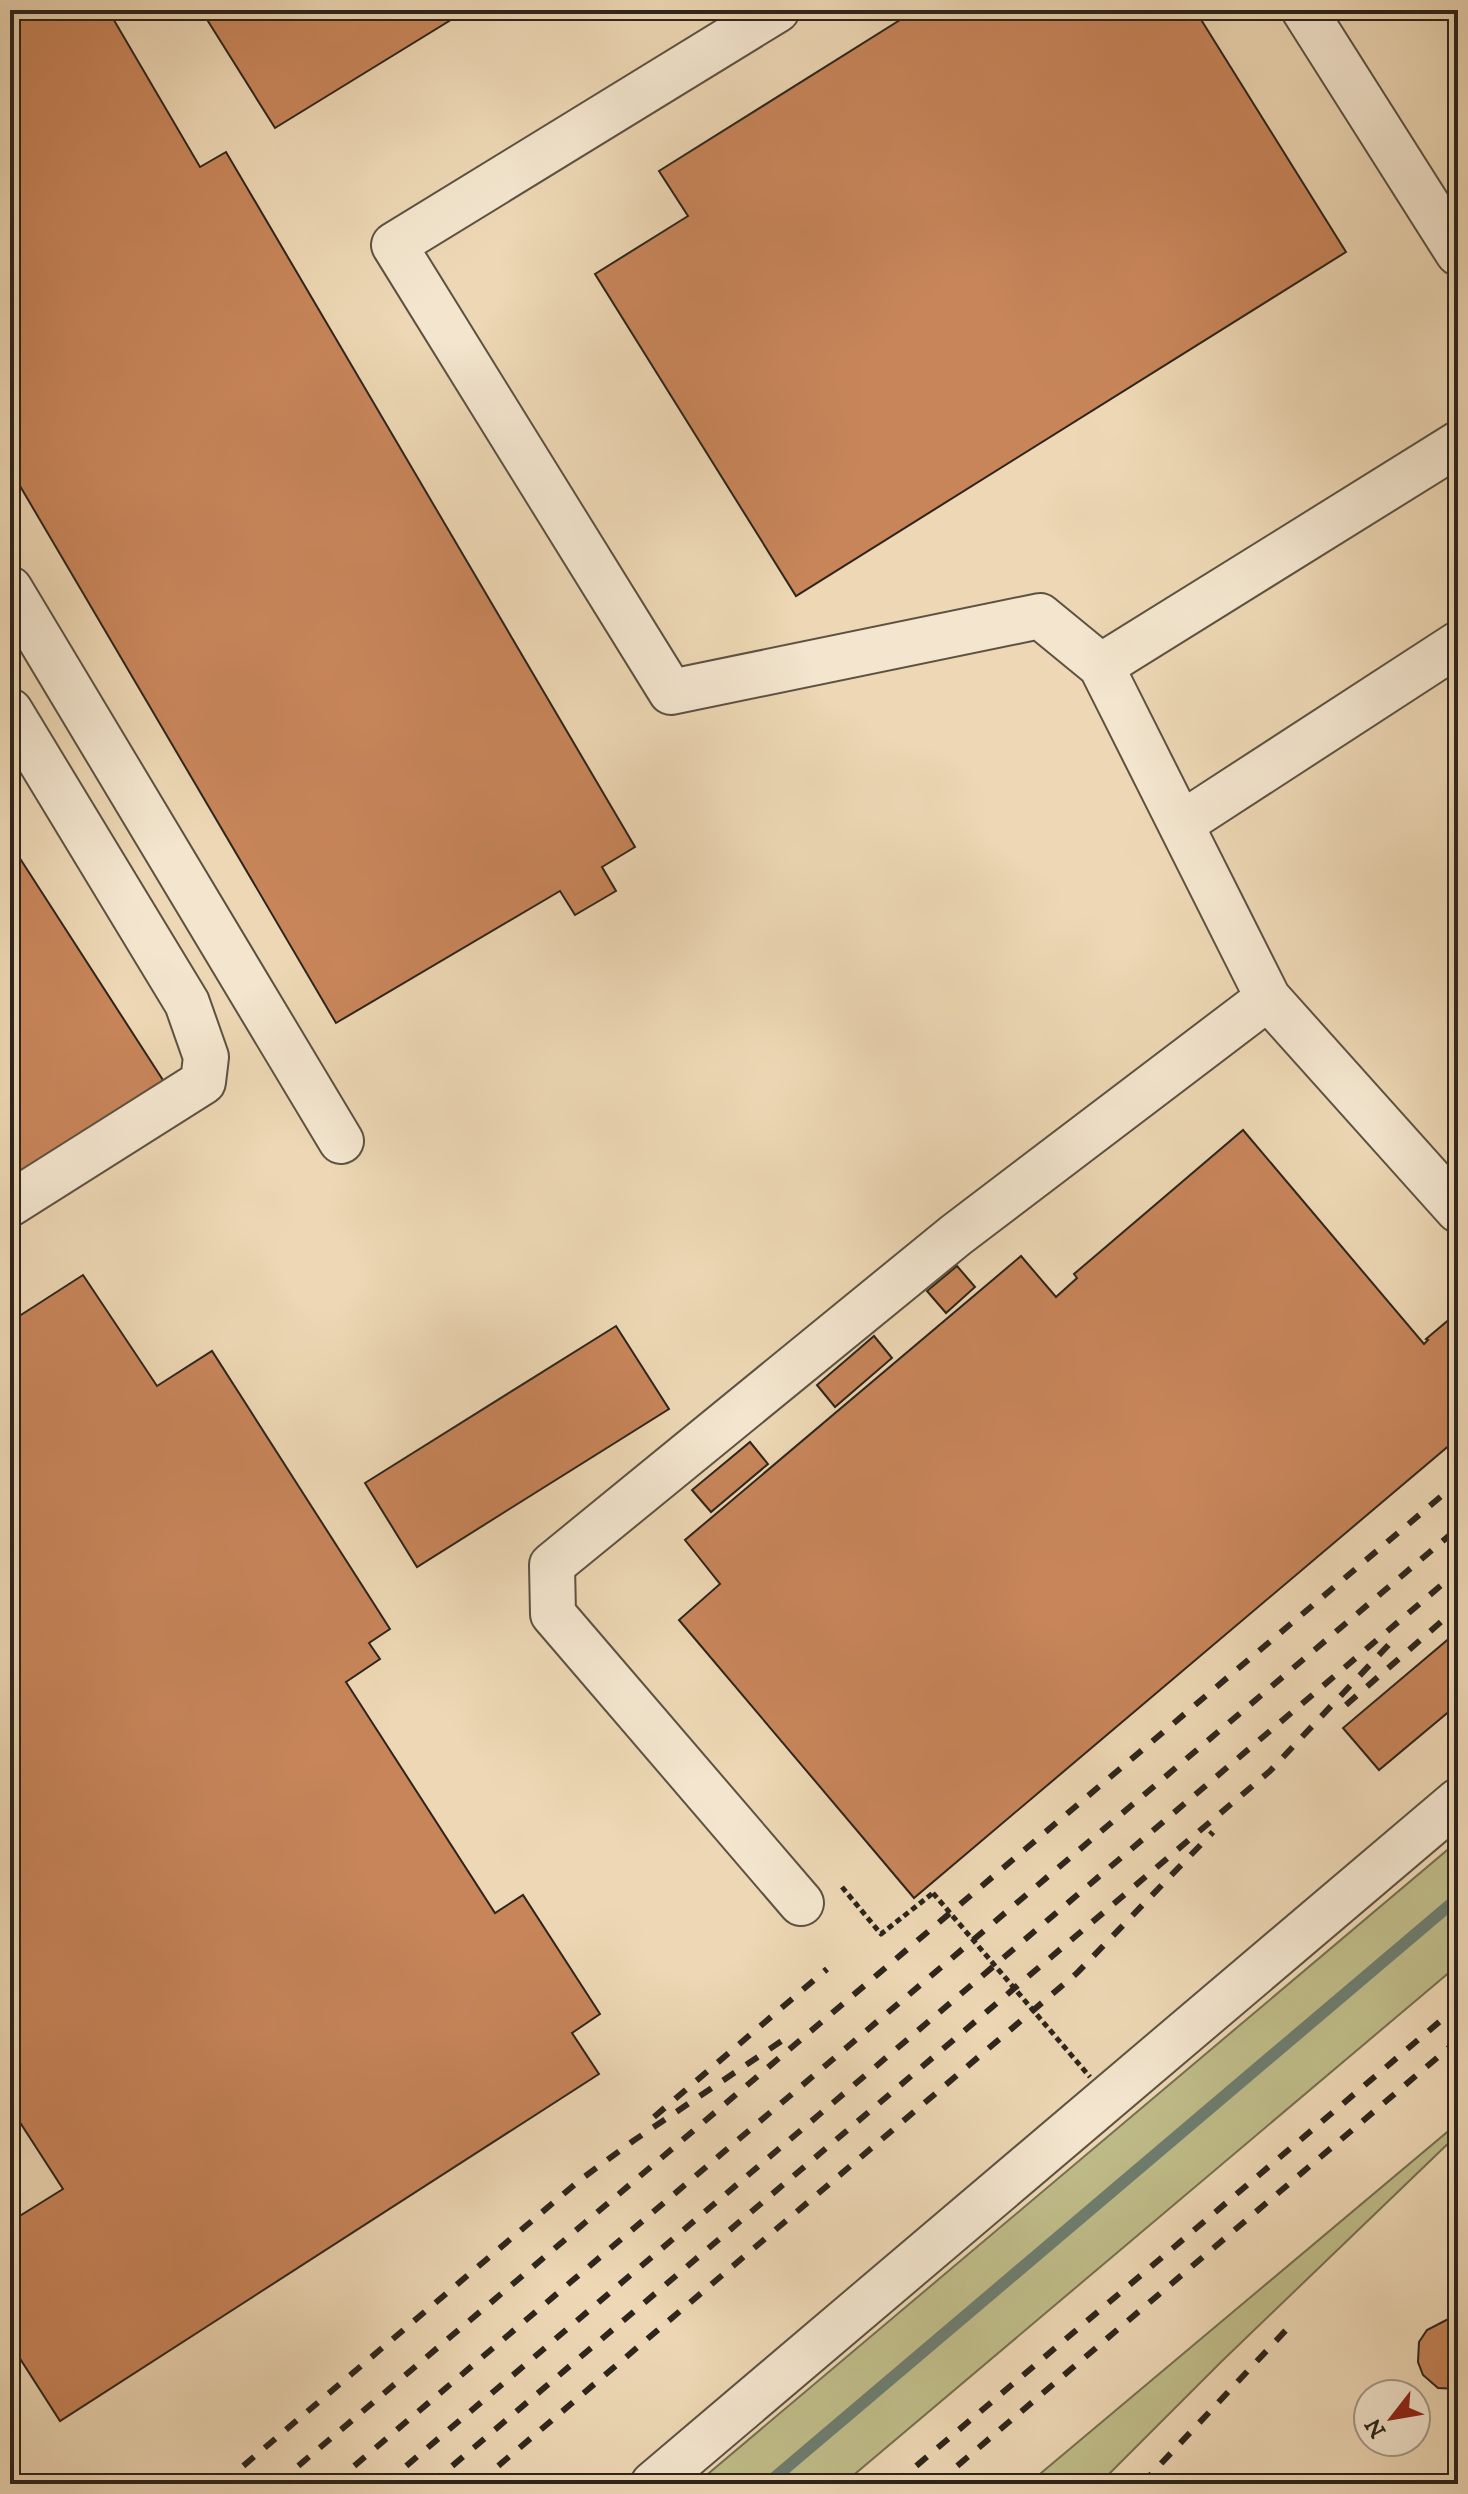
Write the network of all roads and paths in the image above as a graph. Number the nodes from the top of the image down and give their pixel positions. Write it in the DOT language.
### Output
graph roads {
  1 [pos="777,10"];
  2 [pos="1304,10"];
  3 [pos="1458,253"];
  4 [pos="1458,444"];
  5 [pos="10,589"];
  6 [pos="1458,644"];
  7 [pos="1101,666"];
  8 [pos="10,711"];
  9 [pos="1181,824"];
  10 [pos="1268,998"];
  11 [pos="341,1141"];
  12 [pos="10,1204"];
  13 [pos="1458,1210"];
  14 [pos="1458,1801"];
  15 [pos="851,1897"];
  16 [pos="801,1903"];
  17 [pos="1090,2077"];
  18 [pos="653,2484"];
  1 -- 7 [label="lane"];
  2 -- 3 [label="lane"];
  4 -- 7 [label="lane"];
  5 -- 11 [label="lane"];
  6 -- 9 [label="lane"];
  7 -- 9 [label="lane"];
  8 -- 12 [label="lane"];
  9 -- 10 [label="lane"];
  10 -- 13 [label="lane"];
  10 -- 16 [label="lane"];
  14 -- 18 [label="lane"];
  15 -- 17 [label="path, bridge"];
}
